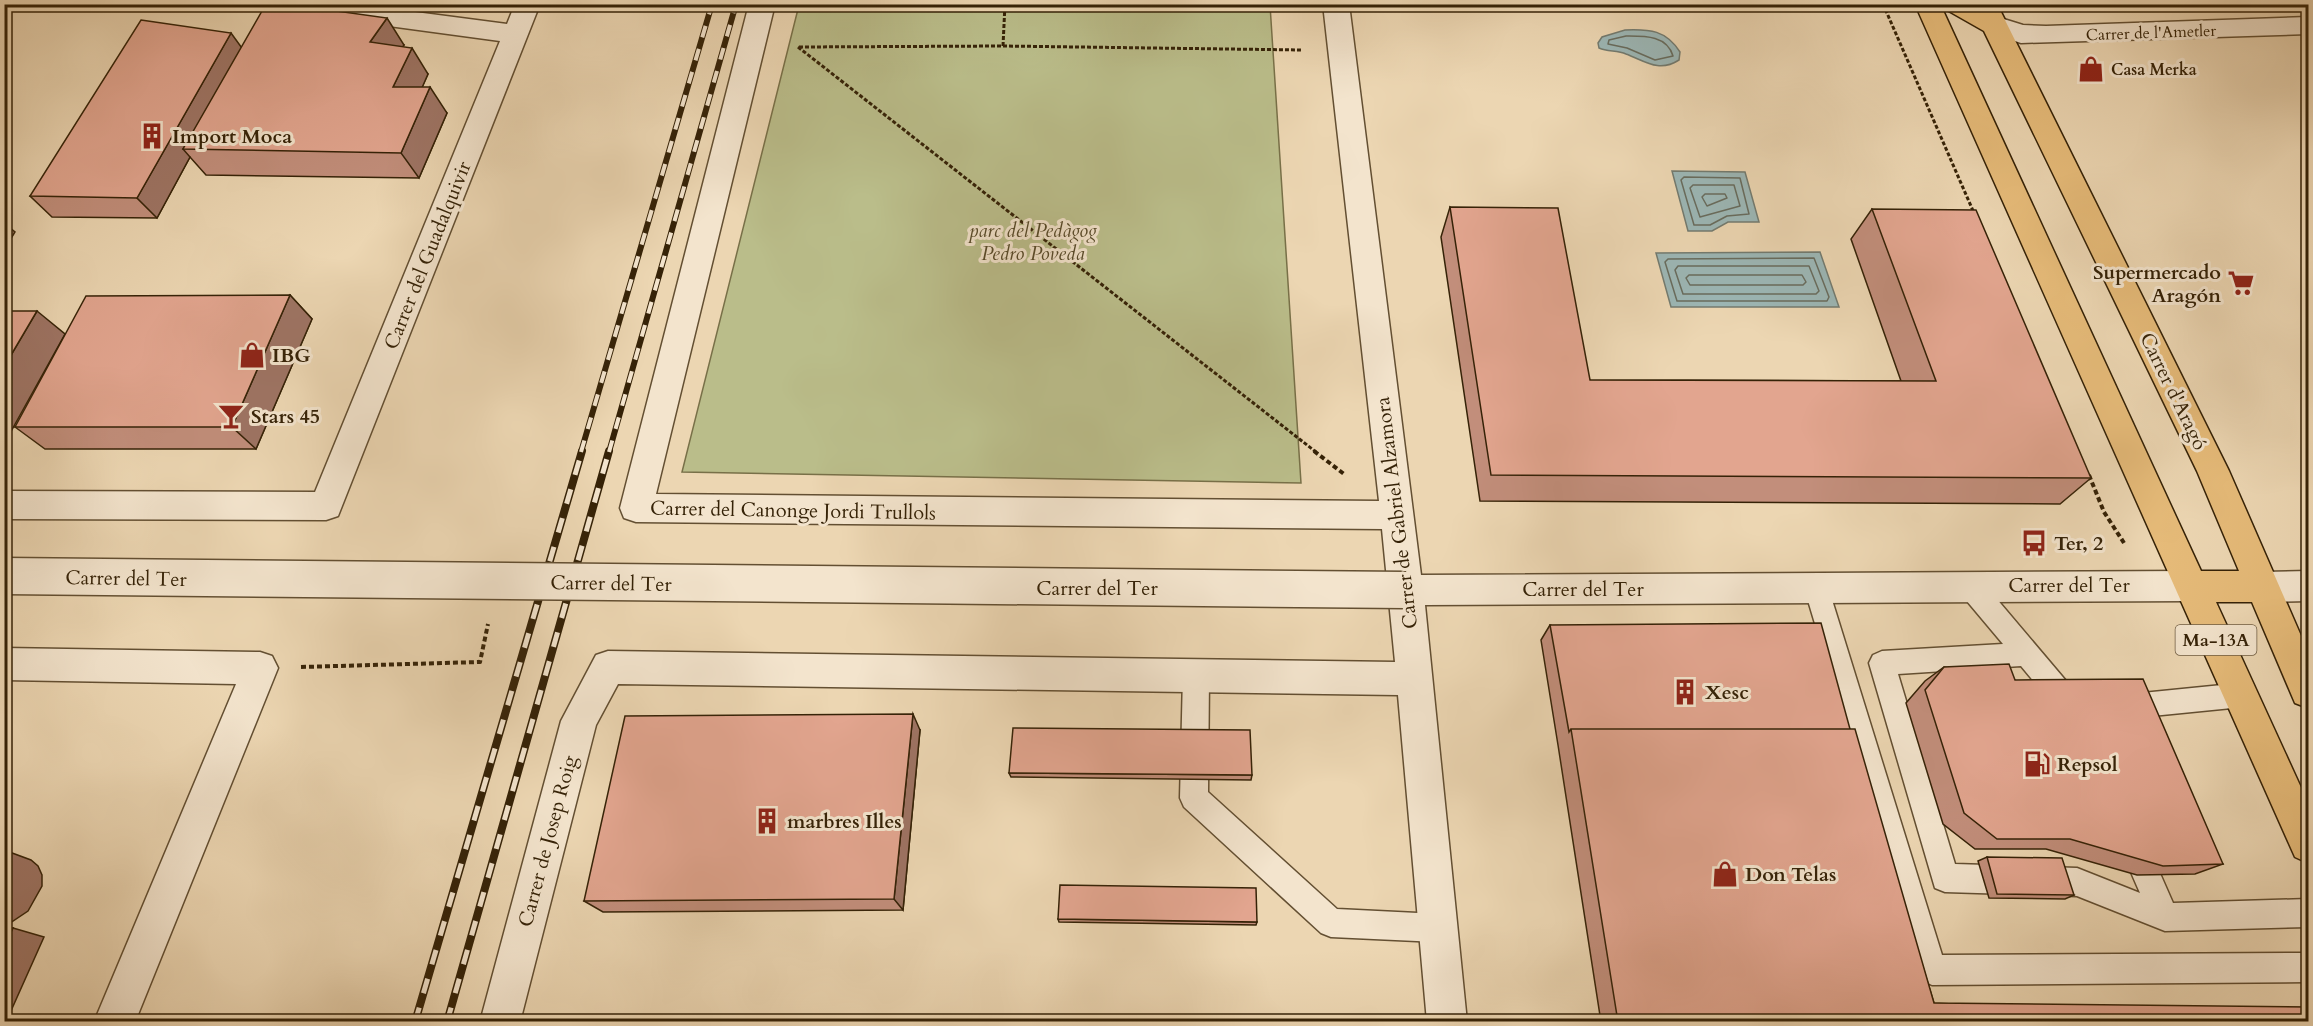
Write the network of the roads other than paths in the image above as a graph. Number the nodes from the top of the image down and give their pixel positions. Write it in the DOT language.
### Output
graph roads {
  1 [pos="285,4"];
  2 [pos="528,4"];
  3 [pos="762,4"];
  4 [pos="1336,4"];
  5 [pos="1927,4"];
  6 [pos="1956,4"];
  7 [pos="1989,15"];
  8 [pos="2308,26"];
  9 [pos="516,34"];
  10 [pos="4,505"];
  11 [pos="1397,515"];
  12 [pos="4,576"];
  13 [pos="1970,586"];
  14 [pos="2190,586"];
  15 [pos="2308,586"];
  16 [pos="1816,587"];
  17 [pos="2263,587"];
  18 [pos="1406,590"];
  19 [pos="2027,654"];
  20 [pos="4,664"];
  21 [pos="1196,676"];
  22 [pos="1414,679"];
  23 [pos="2308,691"];
  24 [pos="2242,695"];
  25 [pos="2123,820"];
  26 [pos="2308,844"];
  27 [pos="2308,913"];
  28 [pos="2165,917"];
  29 [pos="1438,928"];
  30 [pos="2308,968"];
  31 [pos="114,1022"];
  32 [pos="500,1022"];
  33 [pos="1447,1022"];
  1 -- 9 [label="street"];
  2 -- 9 [label="street, Carrer del Guadalquivir"];
  3 -- 11 [label="street, Carrer del Canonge Jordi Trullols"];
  4 -- 11 [label="street, Carrer de Gabriel Alzamora"];
  5 -- 14 [label="main road, Ma-13A"];
  6 -- 7 [label="main road"];
  7 -- 8 [label="street, Carrer de l'Ametler"];
  7 -- 17 [label="main road, Carrer d'Aragó / Ma-13A"];
  9 -- 10 [label="street, Carrer del Guadalquivir"];
  11 -- 18 [label="street, Carrer de Gabriel Alzamora"];
  12 -- 18 [label="street, Carrer del Ter, bridge"];
  13 -- 14 [label="street, Carrer del Ter"];
  13 -- 16 [label="street, Carrer del Ter"];
  13 -- 19 [label="lane"];
  14 -- 17 [label="main road"];
  14 -- 24 [label="main road, Ma-13A"];
  15 -- 17 [label="street"];
  16 -- 18 [label="street, Carrer del Ter"];
  16 -- 30 [label="lane"];
  17 -- 23 [label="main road, Carrer d'Aragó / Ma-13A"];
  18 -- 22 [label="street, Carrer de Gabriel Alzamora"];
  19 -- 24 [label="lane"];
  19 -- 28 [label="lane"];
  20 -- 31 [label="street"];
  21 -- 22 [label="street"];
  21 -- 29 [label="lane"];
  21 -- 32 [label="street, Carrer de Josep Roig"];
  22 -- 29 [label="street, Carrer de Gabriel Alzamora"];
  24 -- 26 [label="main road, Ma-13A"];
  25 -- 28 [label="lane"];
  27 -- 28 [label="lane"];
  29 -- 33 [label="street, Carrer de Gabriel Alzamora"];
}
